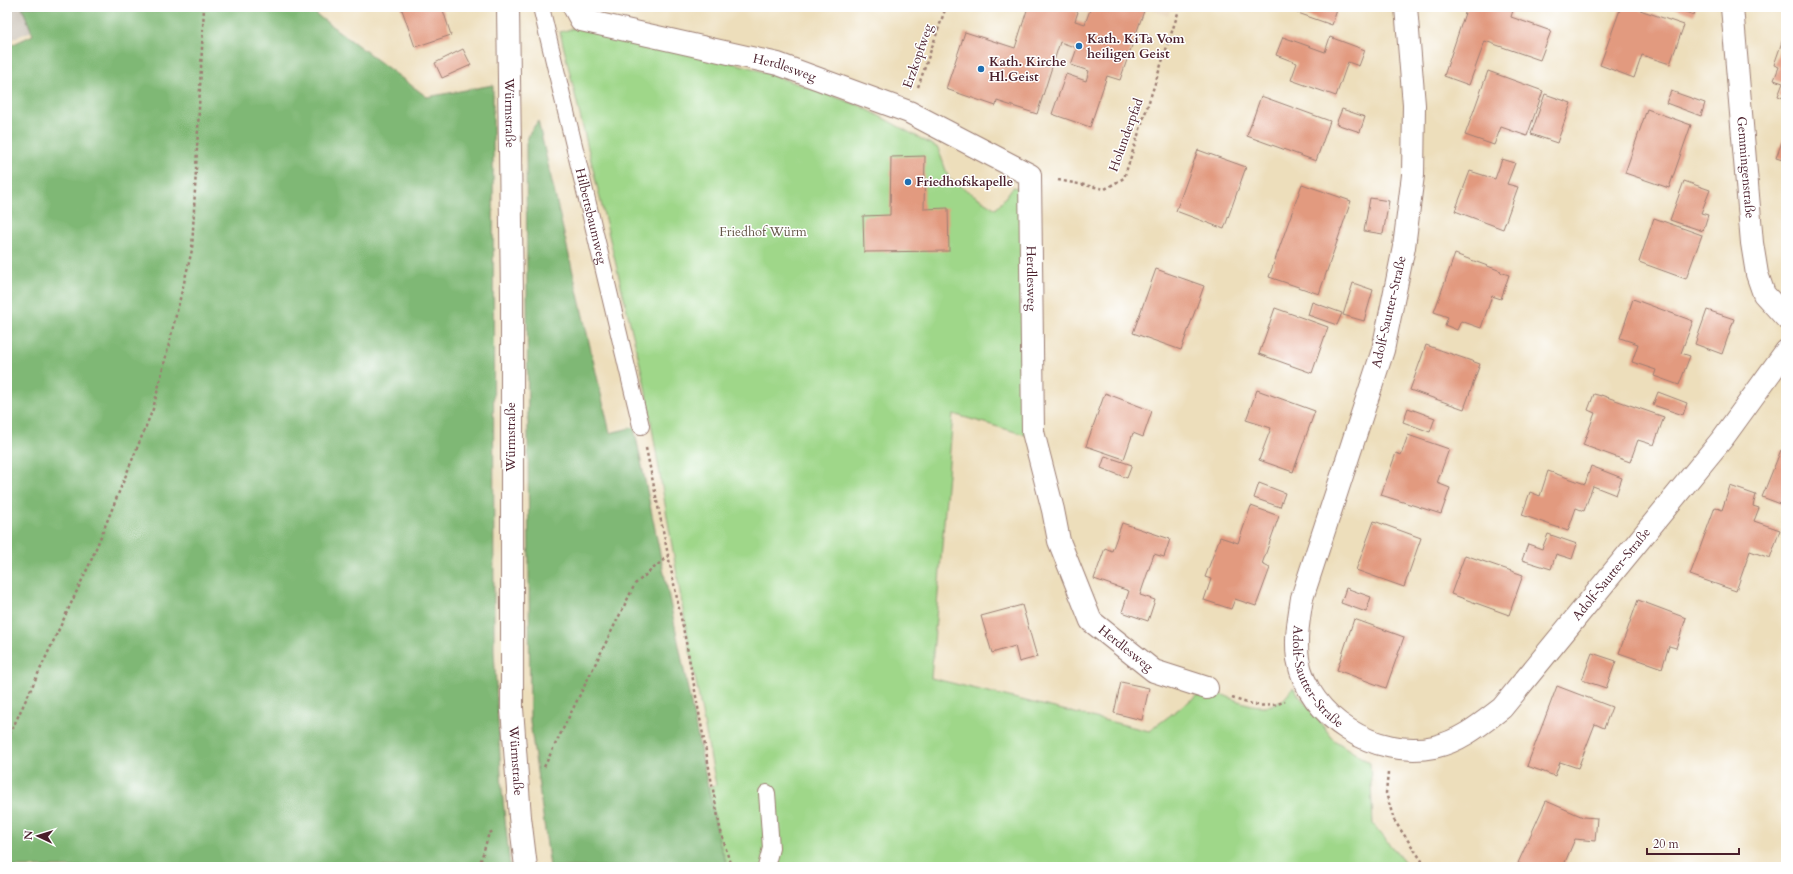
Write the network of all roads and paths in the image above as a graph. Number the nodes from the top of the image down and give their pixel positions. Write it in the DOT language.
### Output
graph roads {
  1 [pos="204,7"];
  2 [pos="508,7"];
  3 [pos="541,7"];
  4 [pos="574,7"];
  5 [pos="946,7"];
  6 [pos="1180,7"];
  7 [pos="1406,7"];
  8 [pos="1732,7"];
  9 [pos="909,112"];
  10 [pos="1030,175"];
  11 [pos="1786,318"];
  12 [pos="1786,351"];
  13 [pos="640,426"];
  14 [pos="668,556"];
  15 [pos="1207,688"];
  16 [pos="1308,688"];
  17 [pos="7,740"];
  18 [pos="1390,747"];
  19 [pos="544,768"];
  20 [pos="767,793"];
  21 [pos="526,867"];
  22 [pos="731,867"];
  23 [pos="766,867"];
  24 [pos="1426,867"];
  1 -- 17 [label="path"];
  2 -- 21 [label="street, Würmstraße"];
  3 -- 13 [label="lane, Hilbertsbaumweg"];
  4 -- 9 [label="street, Herdlesweg"];
  5 -- 9 [label="path, Erzkopfweg"];
  6 -- 10 [label="path, Holunderpfad"];
  7 -- 16 [label="street, Adolf-Sautter-Straße"];
  8 -- 11 [label="street, Gemmingenstraße"];
  9 -- 10 [label="street, Herdlesweg"];
  10 -- 15 [label="street, Herdlesweg"];
  12 -- 18 [label="street, Adolf-Sautter-Straße"];
  13 -- 14 [label="path"];
  14 -- 19 [label="path"];
  14 -- 22 [label="path"];
  15 -- 16 [label="path"];
  16 -- 18 [label="street, Adolf-Sautter-Straße"];
  18 -- 24 [label="path"];
  20 -- 23 [label="lane"];
}
